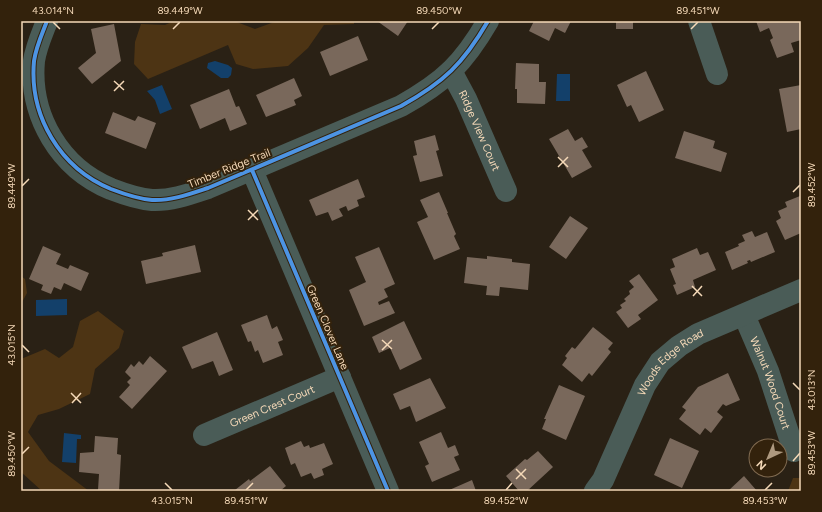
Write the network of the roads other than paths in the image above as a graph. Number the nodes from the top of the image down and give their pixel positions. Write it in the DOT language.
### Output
graph roads {
  1 [pos="47,21"];
  2 [pos="488,21"];
  3 [pos="699,21"];
  4 [pos="451,71"];
  5 [pos="717,74"];
  6 [pos="252,170"];
  7 [pos="506,191"];
  8 [pos="801,290"];
  9 [pos="744,315"];
  10 [pos="340,377"];
  11 [pos="204,435"];
  12 [pos="794,451"];
  13 [pos="388,491"];
  14 [pos="595,491"];
  1 -- 6 [label="street, Timber Ridge Trail"];
  2 -- 4 [label="street, Timber Ridge Trail"];
  3 -- 5 [label="street"];
  4 -- 6 [label="street, Timber Ridge Trail"];
  4 -- 7 [label="street, Ridge View Court"];
  6 -- 10 [label="street, Green Clover Lane"];
  8 -- 9 [label="street, Woods Edge Road"];
  9 -- 12 [label="street, Walnut Wood Court"];
  9 -- 14 [label="street, Woods Edge Road"];
  10 -- 11 [label="street, Green Crest Court"];
  10 -- 13 [label="street, Green Clover Lane"];
}
